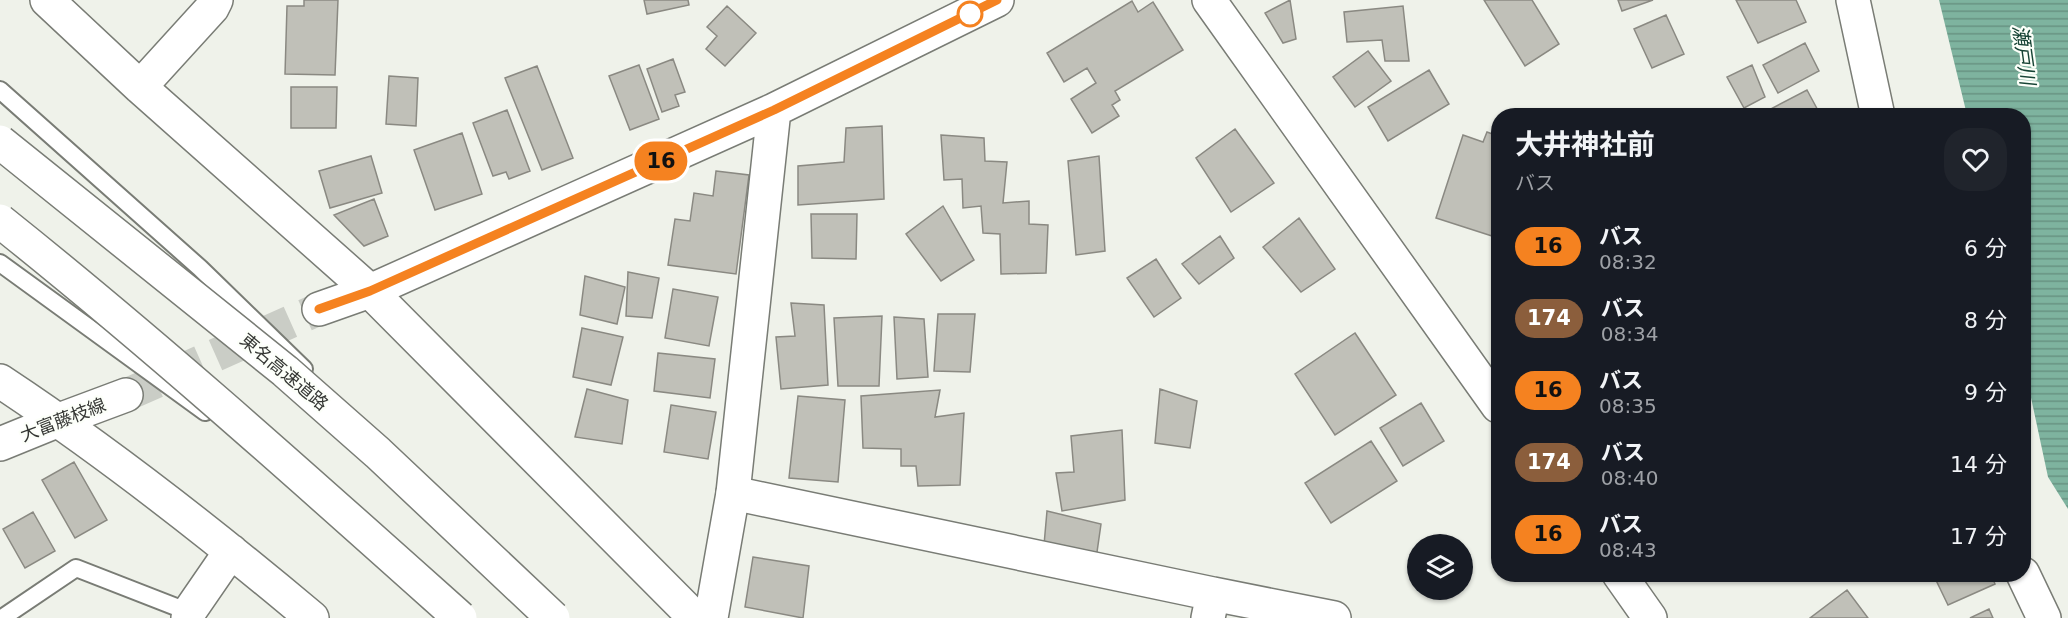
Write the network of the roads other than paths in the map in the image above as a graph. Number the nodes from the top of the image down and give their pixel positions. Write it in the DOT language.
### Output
graph roads {
  1 [pos="47,0"];
  2 [pos="216,0"];
  3 [pos="997,0"];
  4 [pos="1209,0"];
  5 [pos="1853,0"];
  6 [pos="140,87"];
  7 [pos="0,90"];
  8 [pos="1876,108"];
  9 [pos="774,110"];
  10 [pos="0,142"];
  11 [pos="0,221"];
  12 [pos="0,263"];
  13 [pos="370,291"];
  14 [pos="319,309"];
  15 [pos="0,381"];
  16 [pos="126,395"];
  17 [pos="1491,396"];
  18 [pos="58,420"];
  19 [pos="0,444"];
  20 [pos="378,453"];
  21 [pos="733,493"];
  22 [pos="333,504"];
  23 [pos="231,550"];
  24 [pos="1625,582"];
  25 [pos="2027,582"];
  26 [pos="1211,606"];
  27 [pos="188,615"];
  28 [pos="2,618"];
  29 [pos="312,618"];
  30 [pos="460,618"];
  31 [pos="553,618"];
  32 [pos="695,618"];
  33 [pos="711,618"];
  34 [pos="1334,618"];
  35 [pos="1650,618"];
  36 [pos="2044,618"];
  1 -- 6 [label="main road"];
  2 -- 6 [label="main road"];
  3 -- 9 [label="main road"];
  4 -- 17 [label="main road"];
  5 -- 8 [label="main road"];
  6 -- 13 [label="main road"];
  7 -- 20 [label="lane"];
  9 -- 13 [label="main road"];
  9 -- 21 [label="main road"];
  10 -- 20 [label="main road, 東名高速道路, bridge"];
  11 -- 22 [label="main road, bridge"];
  12 -- 22 [label="lane"];
  13 -- 14 [label="main road"];
  13 -- 32 [label="main road"];
  15 -- 18 [label="main road"];
  16 -- 18 [label="main road, 大富藤枝線"];
  18 -- 19 [label="main road, 大富藤枝線"];
  18 -- 23 [label="main road"];
  20 -- 31 [label="main road, 東名高速道路, bridge"];
  21 -- 26 [label="main road"];
  21 -- 33 [label="main road"];
  22 -- 30 [label="main road, bridge"];
  23 -- 27 [label="main road"];
  23 -- 29 [label="main road"];
  24 -- 35 [label="main road"];
  25 -- 36 [label="main road"];
  26 -- 34 [label="main road"];
  27 -- 28 [label="lane"];
}
